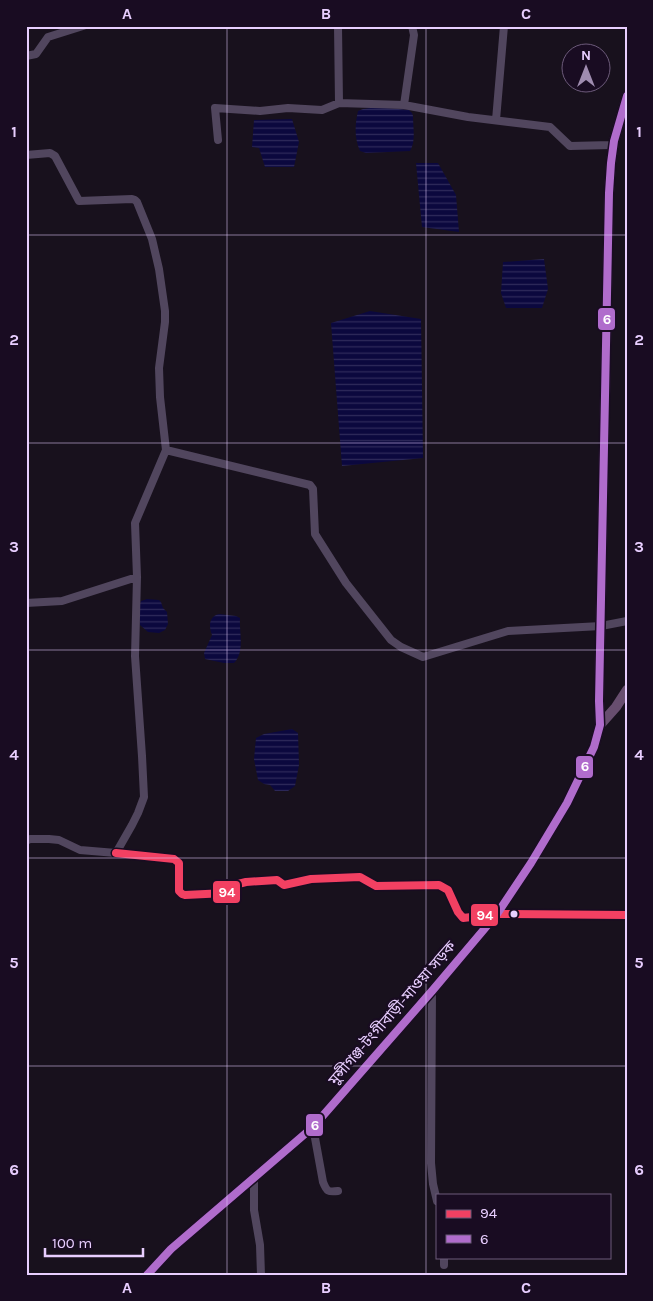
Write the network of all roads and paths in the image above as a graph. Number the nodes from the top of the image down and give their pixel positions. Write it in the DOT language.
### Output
graph roads {
  1 [pos="83,26"];
  2 [pos="338,26"];
  3 [pos="412,26"];
  4 [pos="504,26"];
  5 [pos="26,56"];
  6 [pos="627,96"];
  7 [pos="338,102"];
  8 [pos="404,105"];
  9 [pos="496,120"];
  10 [pos="218,140"];
  11 [pos="614,141"];
  12 [pos="26,155"];
  13 [pos="166,450"];
  14 [pos="136,577"];
  15 [pos="26,603"];
  16 [pos="627,621"];
  17 [pos="601,626"];
  18 [pos="627,690"];
  19 [pos="600,725"];
  20 [pos="26,841"];
  21 [pos="116,853"];
  22 [pos="497,914"];
  23 [pos="627,915"];
  24 [pos="432,991"];
  25 [pos="313,1127"];
  26 [pos="254,1176"];
  27 [pos="338,1191"];
  28 [pos="436,1196"];
  29 [pos="147,1275"];
  30 [pos="260,1275"];
  1 -- 5 [label="street"];
  2 -- 7 [label="street"];
  3 -- 8 [label="street"];
  4 -- 9 [label="street"];
  6 -- 11 [label="main road"];
  7 -- 8 [label="street"];
  7 -- 10 [label="street"];
  8 -- 9 [label="street"];
  9 -- 11 [label="street"];
  11 -- 17 [label="main road"];
  12 -- 13 [label="street"];
  13 -- 14 [label="street"];
  13 -- 17 [label="street"];
  14 -- 15 [label="street"];
  14 -- 21 [label="street"];
  16 -- 17 [label="street"];
  17 -- 19 [label="main road"];
  18 -- 19 [label="main road"];
  19 -- 22 [label="main road, মুন্সীগঞ্জ-টংগীবাড়ী-মাওয়া সড়ক"];
  20 -- 21 [label="street"];
  21 -- 22 [label="street"];
  22 -- 23 [label="street"];
  22 -- 24 [label="main road, মুন্সীগঞ্জ-টংগীবাড়ী-মাওয়া সড়ক"];
  24 -- 25 [label="main road, মুন্সীগঞ্জ-টংগীবাড়ী-মাওয়া সড়ক"];
  24 -- 28 [label="street"];
  25 -- 26 [label="main road, মুন্সীগঞ্জ-টংগীবাড়ী-মাওয়া সড়ক"];
  25 -- 27 [label="street"];
  26 -- 29 [label="main road, মুন্সীগঞ্জ-টংগীবাড়ী-মাওয়া সড়ক"];
  26 -- 30 [label="street"];
}
